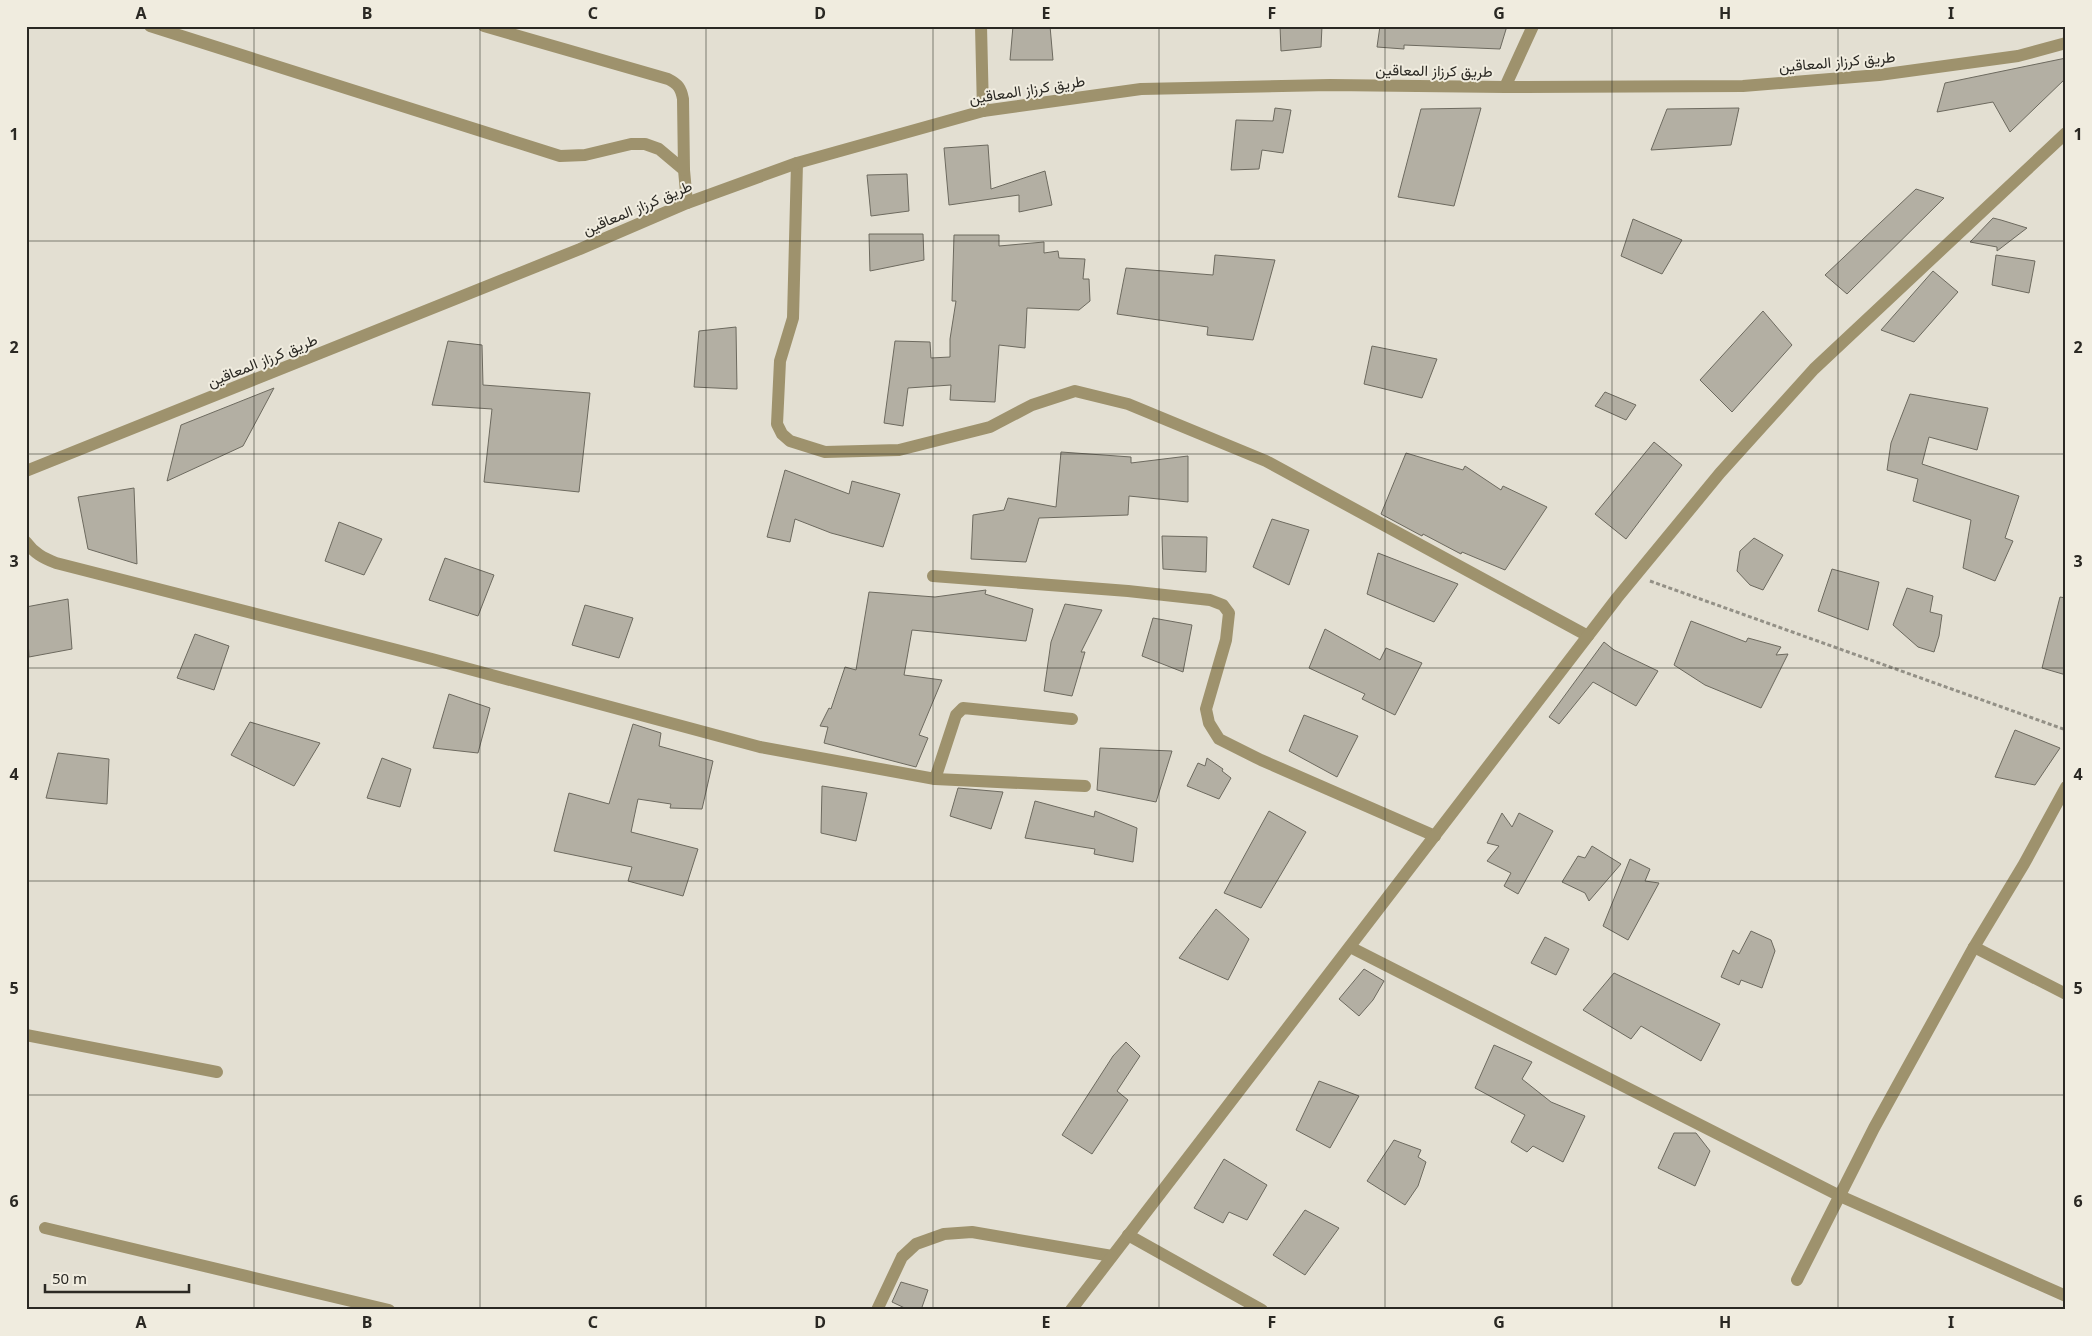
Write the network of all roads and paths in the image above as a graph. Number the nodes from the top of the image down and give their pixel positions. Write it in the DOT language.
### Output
graph roads {
  1 [pos="150,26"];
  2 [pos="484,26"];
  3 [pos="981,26"];
  4 [pos="1533,26"];
  5 [pos="2066,43"];
  6 [pos="1504,87"];
  7 [pos="983,111"];
  8 [pos="2066,133"];
  9 [pos="797,164"];
  10 [pos="684,170"];
  11 [pos="687,203"];
  12 [pos="29,472"];
  13 [pos="26,542"];
  14 [pos="933,576"];
  15 [pos="1636,576"];
  16 [pos="1588,636"];
  17 [pos="1072,719"];
  18 [pos="2066,730"];
  19 [pos="935,779"];
  20 [pos="1085,786"];
  21 [pos="2066,787"];
  22 [pos="1435,836"];
  23 [pos="1350,946"];
  24 [pos="1974,947"];
  25 [pos="2066,994"];
  26 [pos="26,1035"];
  27 [pos="217,1072"];
  28 [pos="1840,1196"];
  29 [pos="45,1228"];
  30 [pos="1128,1235"];
  31 [pos="1112,1256"];
  32 [pos="1797,1280"];
  33 [pos="2066,1296"];
  34 [pos="389,1310"];
  35 [pos="877,1310"];
  36 [pos="1071,1310"];
  37 [pos="1262,1310"];
  1 -- 10 [label="street"];
  2 -- 10 [label="street"];
  3 -- 7 [label="street"];
  4 -- 6 [label="street"];
  5 -- 6 [label="street, طريق كرزاز المعاقين"];
  6 -- 7 [label="street, طريق كرزاز المعاقين"];
  7 -- 9 [label="street, طريق كرزاز المعاقين"];
  8 -- 15 [label="street"];
  9 -- 11 [label="street, طريق كرزاز المعاقين"];
  9 -- 16 [label="street"];
  10 -- 11 [label="street"];
  11 -- 12 [label="street, طريق كرزاز المعاقين"];
  13 -- 19 [label="street"];
  14 -- 22 [label="street"];
  15 -- 16 [label="street"];
  15 -- 18 [label="path"];
  16 -- 22 [label="street"];
  17 -- 19 [label="street"];
  19 -- 20 [label="street"];
  21 -- 24 [label="street"];
  22 -- 23 [label="street"];
  23 -- 28 [label="street"];
  23 -- 30 [label="street"];
  24 -- 25 [label="street"];
  24 -- 28 [label="street"];
  26 -- 27 [label="street"];
  28 -- 32 [label="street"];
  28 -- 33 [label="street"];
  29 -- 34 [label="street"];
  30 -- 31 [label="street"];
  30 -- 37 [label="street"];
  31 -- 35 [label="street"];
  31 -- 36 [label="street"];
}
